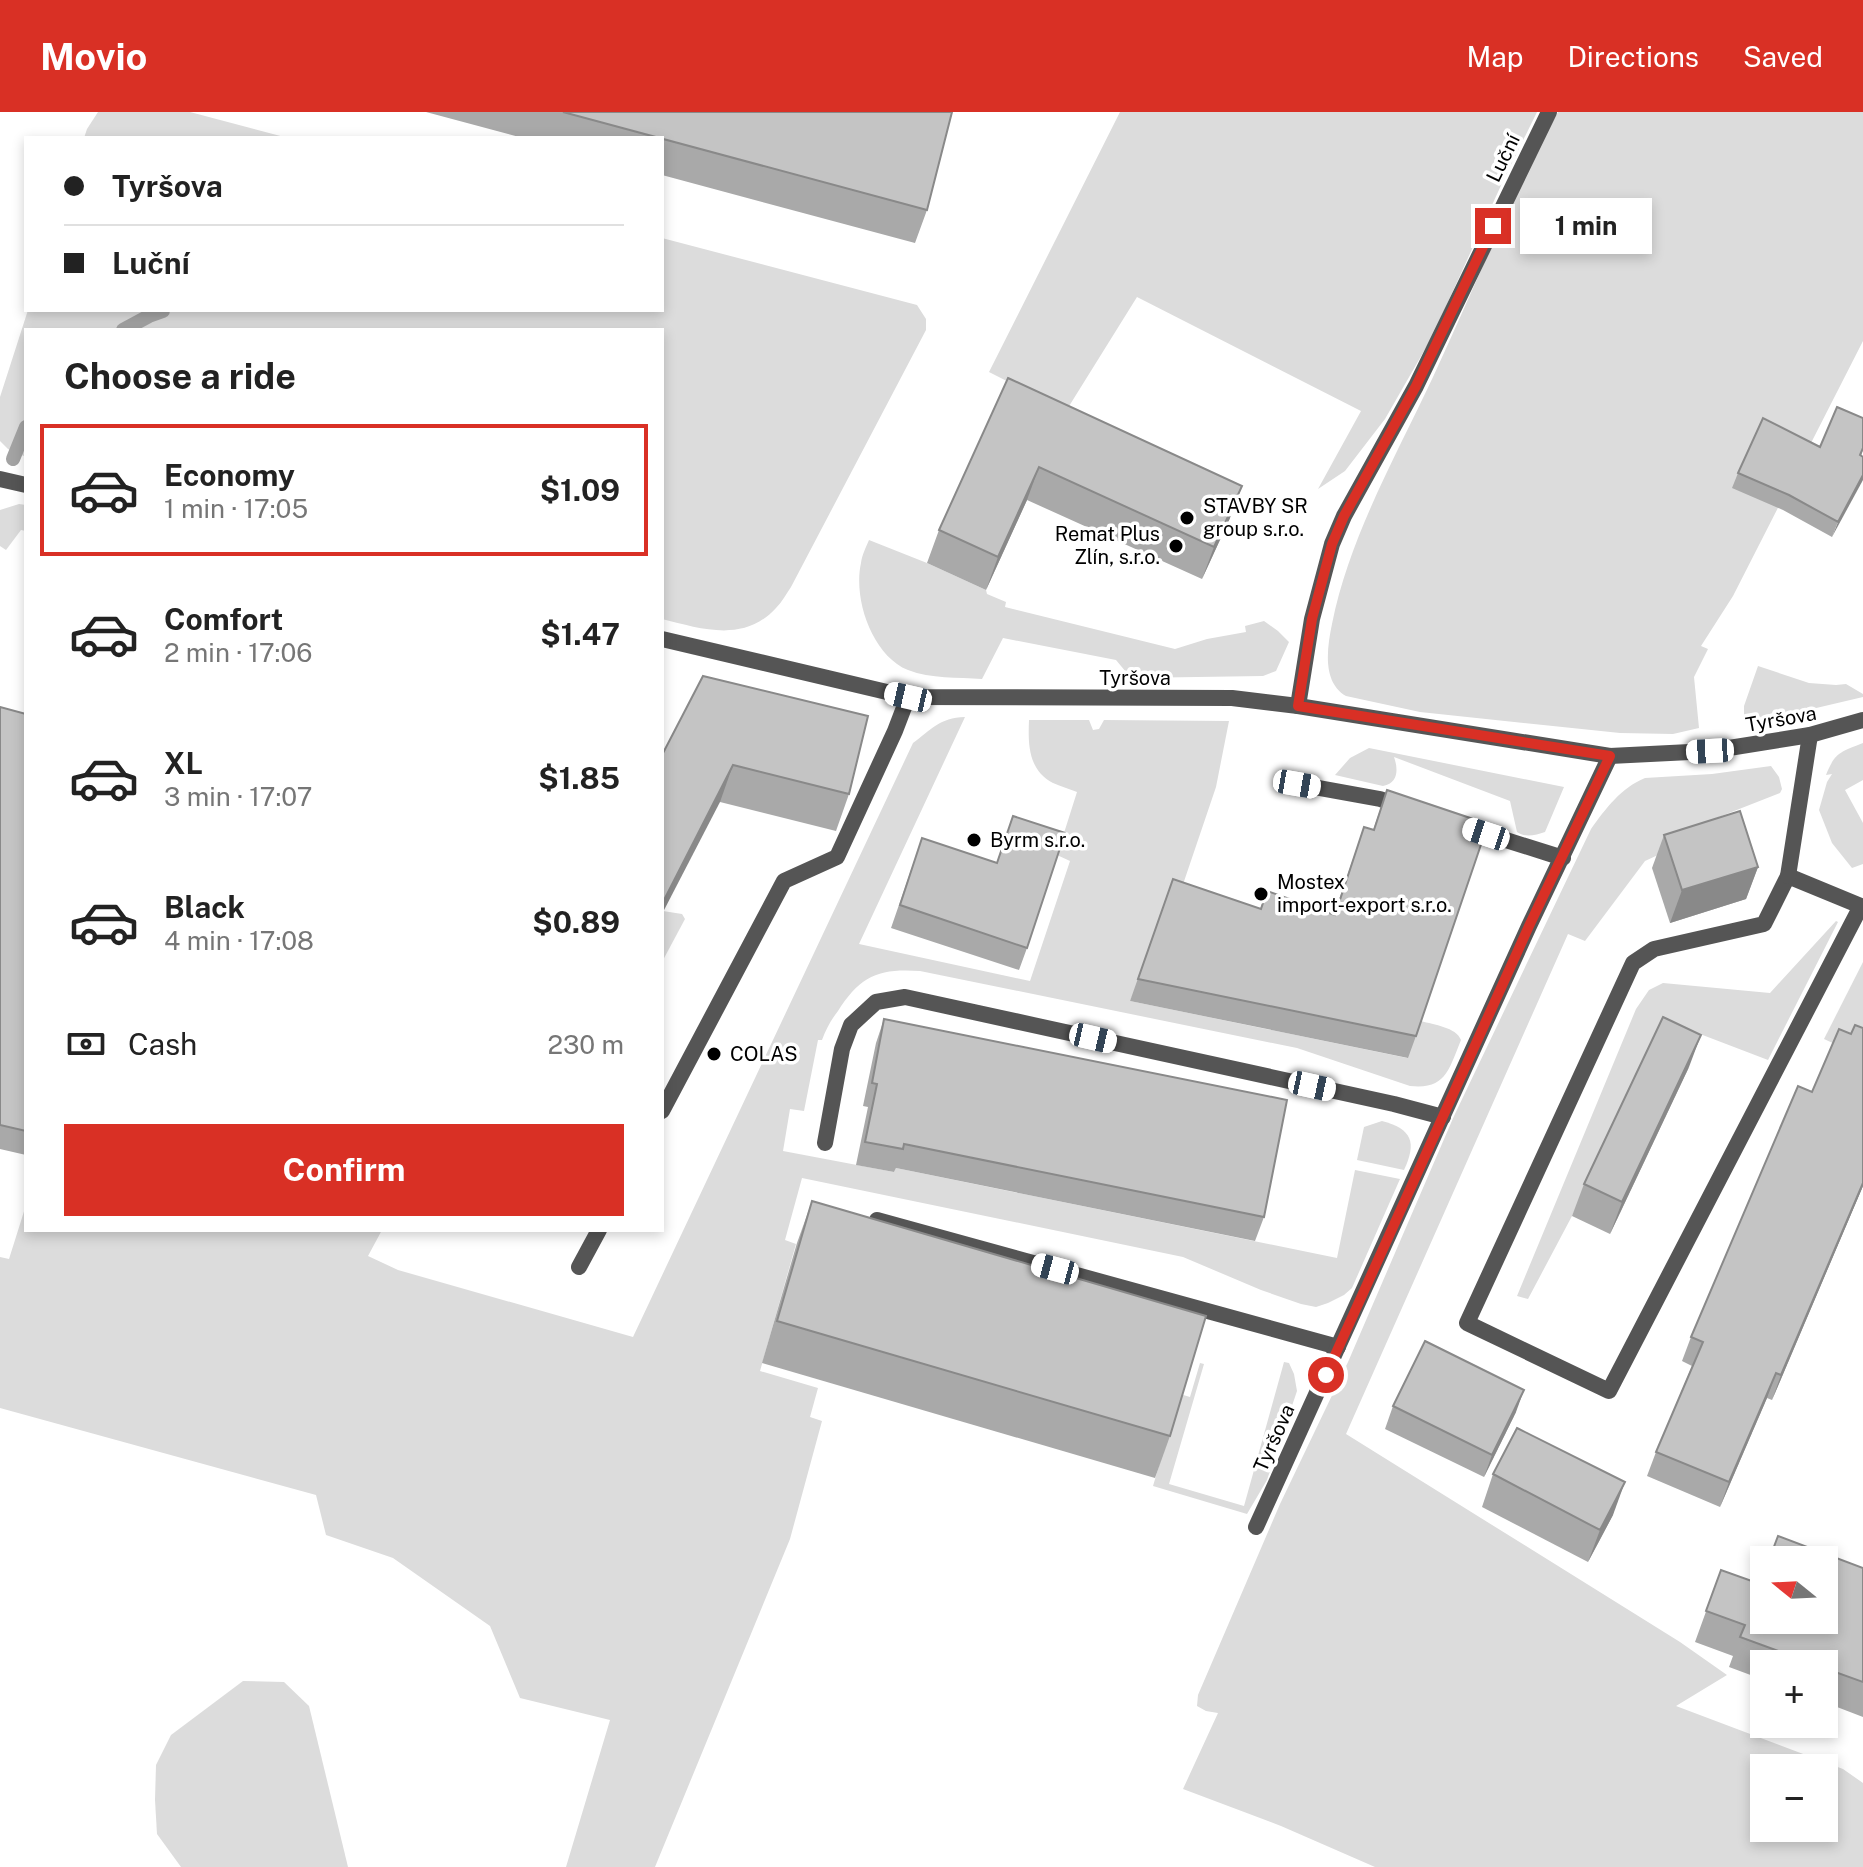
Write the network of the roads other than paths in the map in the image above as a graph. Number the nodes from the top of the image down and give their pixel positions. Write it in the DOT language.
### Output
graph roads {
  1 [pos="1549,112"];
  2 [pos="0,479"];
  3 [pos="24,485"];
  4 [pos="664,639"];
  5 [pos="908,697"];
  6 [pos="1298,706"];
  7 [pos="1863,720"];
  8 [pos="1810,735"];
  9 [pos="1610,756"];
  10 [pos="1297,784"];
  11 [pos="1423,813"];
  12 [pos="1452,823"];
  13 [pos="1563,858"];
  14 [pos="1788,876"];
  15 [pos="664,1107"];
  16 [pos="1443,1117"];
  17 [pos="825,1143"];
  18 [pos="877,1220"];
  19 [pos="598,1232"];
  20 [pos="579,1267"];
  21 [pos="1338,1347"];
  22 [pos="1256,1527"];
  1 -- 6 [label="street, Luční"];
  2 -- 3 [label="street"];
  4 -- 5 [label="street, Tyršova"];
  5 -- 6 [label="street, Tyršova"];
  5 -- 15 [label="street"];
  6 -- 9 [label="street, Tyršova"];
  7 -- 8 [label="street, Tyršova"];
  8 -- 9 [label="street, Tyršova"];
  8 -- 14 [label="street"];
  9 -- 13 [label="street, Tyršova"];
  10 -- 11 [label="street"];
  12 -- 13 [label="street"];
  13 -- 16 [label="street, Tyršova"];
  14 -- 14 [label="street"];
  16 -- 17 [label="street"];
  16 -- 21 [label="street, Tyršova"];
  18 -- 21 [label="street"];
  19 -- 20 [label="street"];
  21 -- 22 [label="street, Tyršova"];
}
